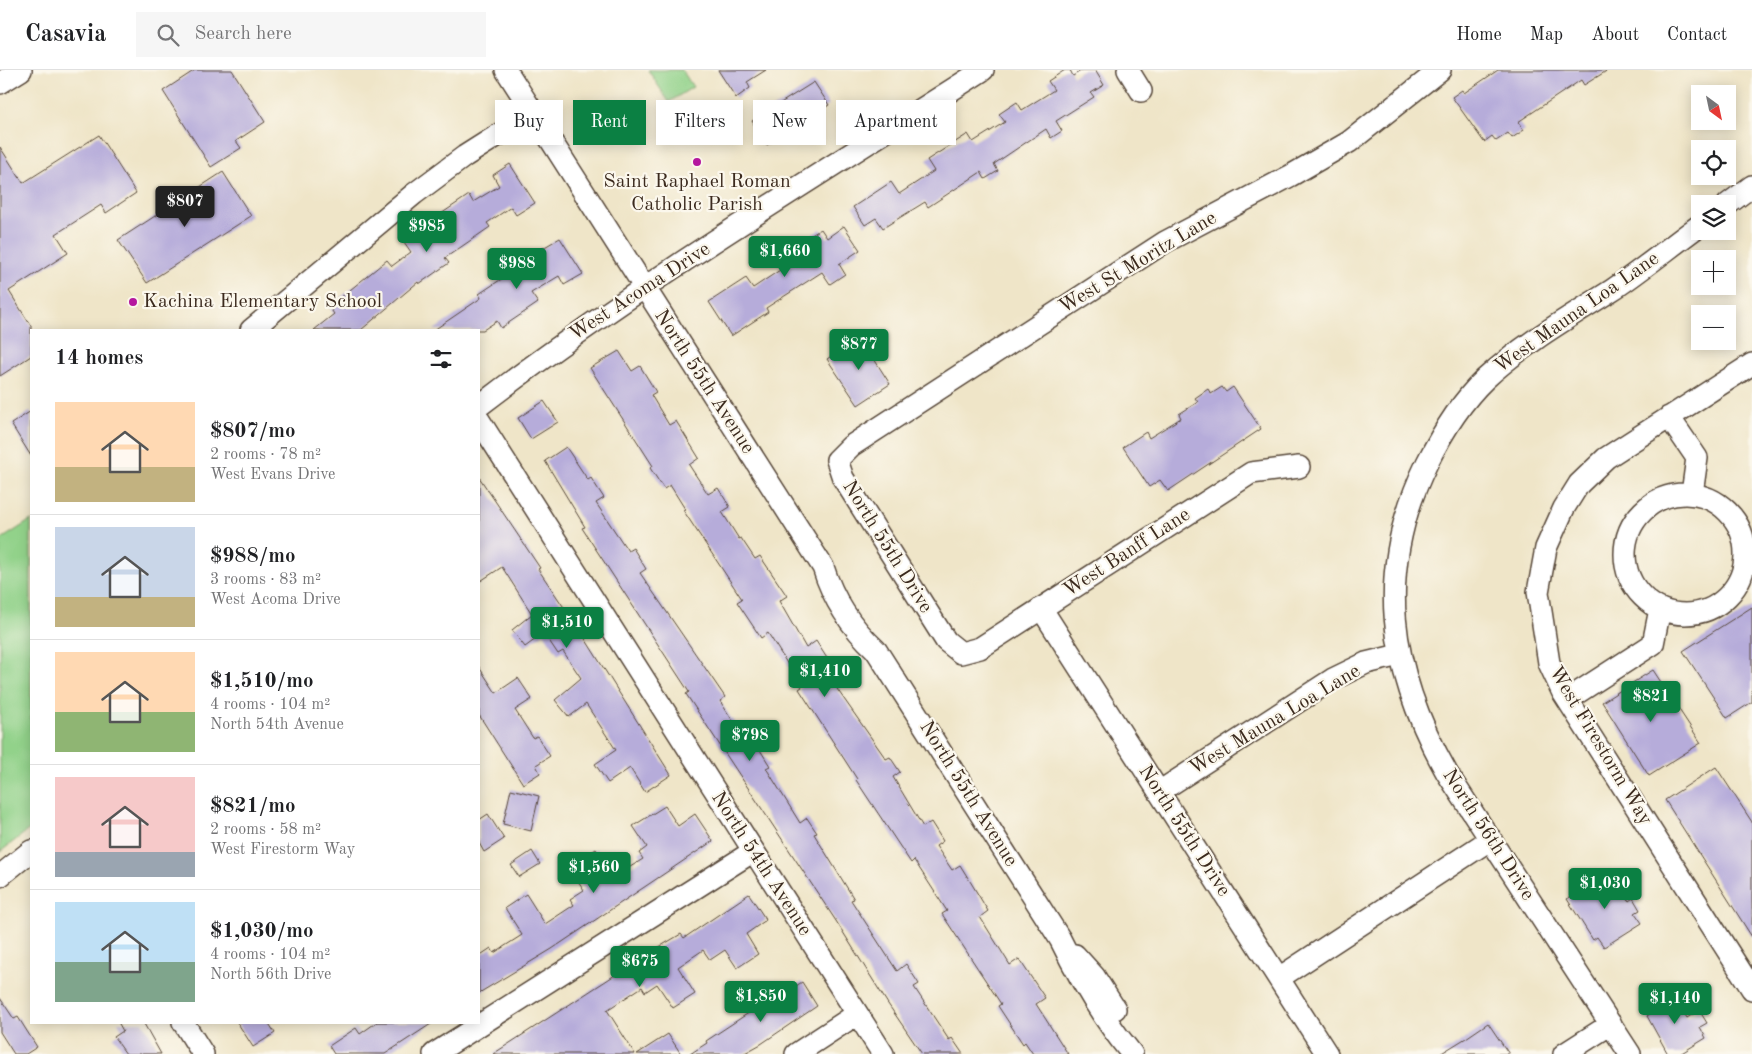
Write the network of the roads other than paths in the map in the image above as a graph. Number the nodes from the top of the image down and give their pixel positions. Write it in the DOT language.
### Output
graph roads {
  1 [pos="20,70"];
  2 [pos="506,70"];
  3 [pos="983,70"];
  4 [pos="1128,70"];
  5 [pos="1440,70"];
  6 [pos="0,83"];
  7 [pos="1141,91"];
  8 [pos="525,100"];
  9 [pos="495,137"];
  10 [pos="553,145"];
  11 [pos="1752,186"];
  12 [pos="1736,198"];
  13 [pos="1691,232"];
  14 [pos="644,289"];
  15 [pos="252,329"];
  16 [pos="1752,364"];
  17 [pos="480,405"];
  18 [pos="1669,417"];
  19 [pos="480,422"];
  20 [pos="837,460"];
  21 [pos="1299,467"];
  22 [pos="1692,494"];
  23 [pos="1041,608"];
  24 [pos="1660,609"];
  25 [pos="961,653"];
  26 [pos="1399,655"];
  27 [pos="1568,699"];
  28 [pos="1159,792"];
  29 [pos="1491,839"];
  30 [pos="30,852"];
  31 [pos="752,852"];
  32 [pos="0,876"];
  33 [pos="1060,939"];
  34 [pos="1280,978"];
  35 [pos="1752,989"];
  36 [pos="857,1014"];
  37 [pos="184,1024"];
  38 [pos="1611,1024"];
  39 [pos="203,1054"];
  40 [pos="434,1054"];
  41 [pos="796,1054"];
  42 [pos="883,1054"];
  43 [pos="1132,1054"];
  44 [pos="1138,1054"];
  45 [pos="1327,1054"];
  46 [pos="1564,1054"];
  47 [pos="1630,1054"];
  1 -- 6 [label="street"];
  2 -- 8 [label="street, North 55th Avenue"];
  3 -- 14 [label="street, West Acoma Drive"];
  4 -- 7 [label="street"];
  5 -- 20 [label="street, West St Moritz Lane"];
  9 -- 15 [label="street"];
  10 -- 14 [label="street, North 55th Avenue"];
  11 -- 12 [label="street"];
  13 -- 26 [label="street, West Mauna Loa Lane"];
  14 -- 17 [label="street, West Acoma Drive"];
  14 -- 33 [label="street, North 55th Avenue"];
  16 -- 18 [label="street, West Firestorm Way"];
  18 -- 22 [label="street"];
  18 -- 27 [label="street, West Firestorm Way"];
  19 -- 31 [label="street, North 54th Avenue"];
  20 -- 25 [label="street, North 55th Drive"];
  21 -- 23 [label="street, West Banff Lane"];
  22 -- 24 [label="street"];
  22 -- 24 [label="street"];
  23 -- 25 [label="street, West Banff Lane"];
  23 -- 28 [label="street, North 55th Drive"];
  24 -- 27 [label="street"];
  26 -- 28 [label="street, West Mauna Loa Lane"];
  26 -- 29 [label="street, North 56th Drive"];
  27 -- 35 [label="street, West Firestorm Way"];
  28 -- 34 [label="street, North 55th Drive"];
  29 -- 34 [label="street"];
  29 -- 38 [label="street, North 56th Drive"];
  30 -- 32 [label="street"];
  31 -- 36 [label="street, North 54th Avenue"];
  31 -- 40 [label="street"];
  33 -- 43 [label="street, North 55th Avenue"];
  33 -- 44 [label="street, North 55th Avenue"];
  34 -- 45 [label="street, North 55th Drive"];
  36 -- 41 [label="street"];
  36 -- 42 [label="street, North 54th Avenue"];
  37 -- 39 [label="street"];
  38 -- 46 [label="street"];
  38 -- 47 [label="street, North 56th Drive"];
}
